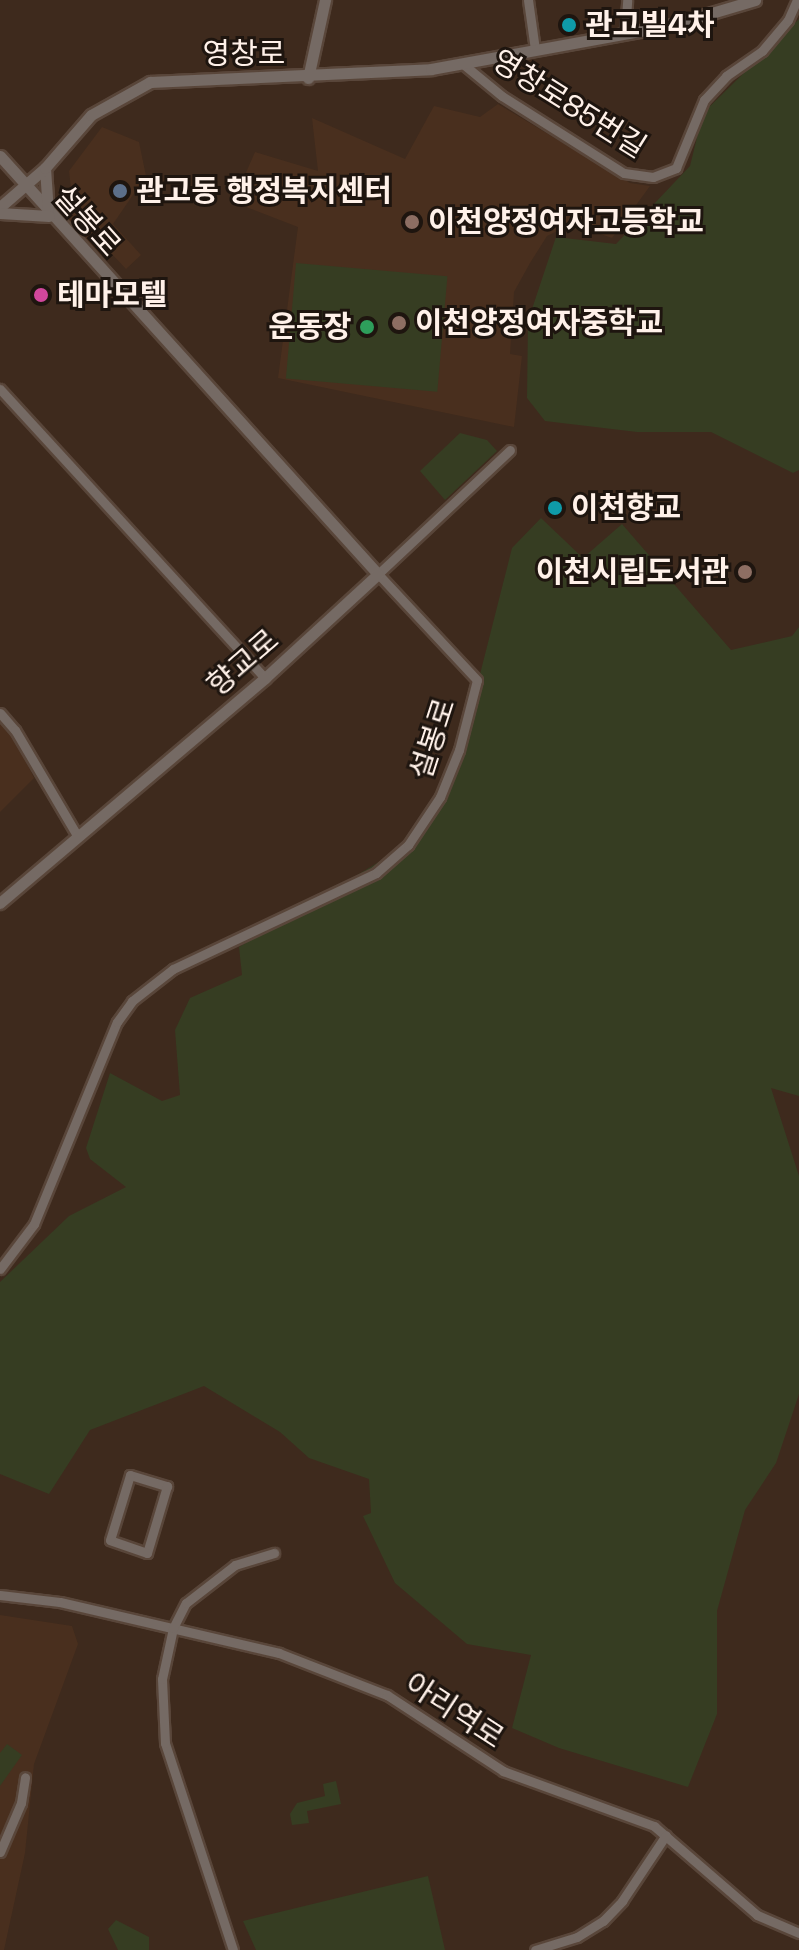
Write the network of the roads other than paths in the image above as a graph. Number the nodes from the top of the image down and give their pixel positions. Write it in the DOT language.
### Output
graph roads {
  1 [pos="325,0"];
  2 [pos="528,0"];
  3 [pos="627,0"];
  4 [pos="755,0"];
  5 [pos="797,0"];
  6 [pos="727,2"];
  7 [pos="625,32"];
  8 [pos="535,49"];
  9 [pos="463,64"];
  10 [pos="308,78"];
  11 [pos="0,156"];
  12 [pos="45,168"];
  13 [pos="24,187"];
  14 [pos="0,210"];
  15 [pos="50,217"];
  16 [pos="0,389"];
  17 [pos="510,450"];
  18 [pos="378,574"];
  19 [pos="265,678"];
  20 [pos="0,713"];
  21 [pos="78,837"];
  22 [pos="0,903"];
  23 [pos="0,1269"];
  24 [pos="167,1486"];
  25 [pos="274,1553"];
  26 [pos="0,1595"];
  27 [pos="173,1628"];
  28 [pos="25,1777"];
  29 [pos="666,1835"];
  30 [pos="0,1852"];
  31 [pos="799,1933"];
  32 [pos="233,1950"];
  33 [pos="535,1950"];
  1 -- 10 [label="street"];
  2 -- 8 [label="street"];
  3 -- 7 [label="street"];
  4 -- 6 [label="street, 영창로"];
  5 -- 9 [label="street, 영창로85번길"];
  6 -- 7 [label="street, 영창로"];
  7 -- 8 [label="street, 영창로"];
  8 -- 9 [label="street, 영창로"];
  9 -- 10 [label="street, 영창로"];
  10 -- 12 [label="street, 영창로"];
  11 -- 13 [label="street, 설봉로"];
  12 -- 13 [label="street, 영창로"];
  12 -- 15 [label="street"];
  13 -- 14 [label="street, 영창로"];
  13 -- 15 [label="street, 설봉로"];
  14 -- 15 [label="street"];
  15 -- 18 [label="street, 설봉로"];
  16 -- 19 [label="street"];
  17 -- 18 [label="street, 향교로"];
  18 -- 19 [label="street, 향교로"];
  18 -- 23 [label="street, 설봉로"];
  19 -- 21 [label="street, 향교로"];
  20 -- 21 [label="street"];
  21 -- 22 [label="street, 향교로"];
  24 -- 24 [label="street"];
  25 -- 27 [label="street"];
  26 -- 27 [label="street, 아리역로"];
  27 -- 29 [label="street, 아리역로"];
  27 -- 32 [label="street"];
  28 -- 30 [label="street"];
  29 -- 31 [label="street, 아리역로"];
  29 -- 33 [label="street"];
}
